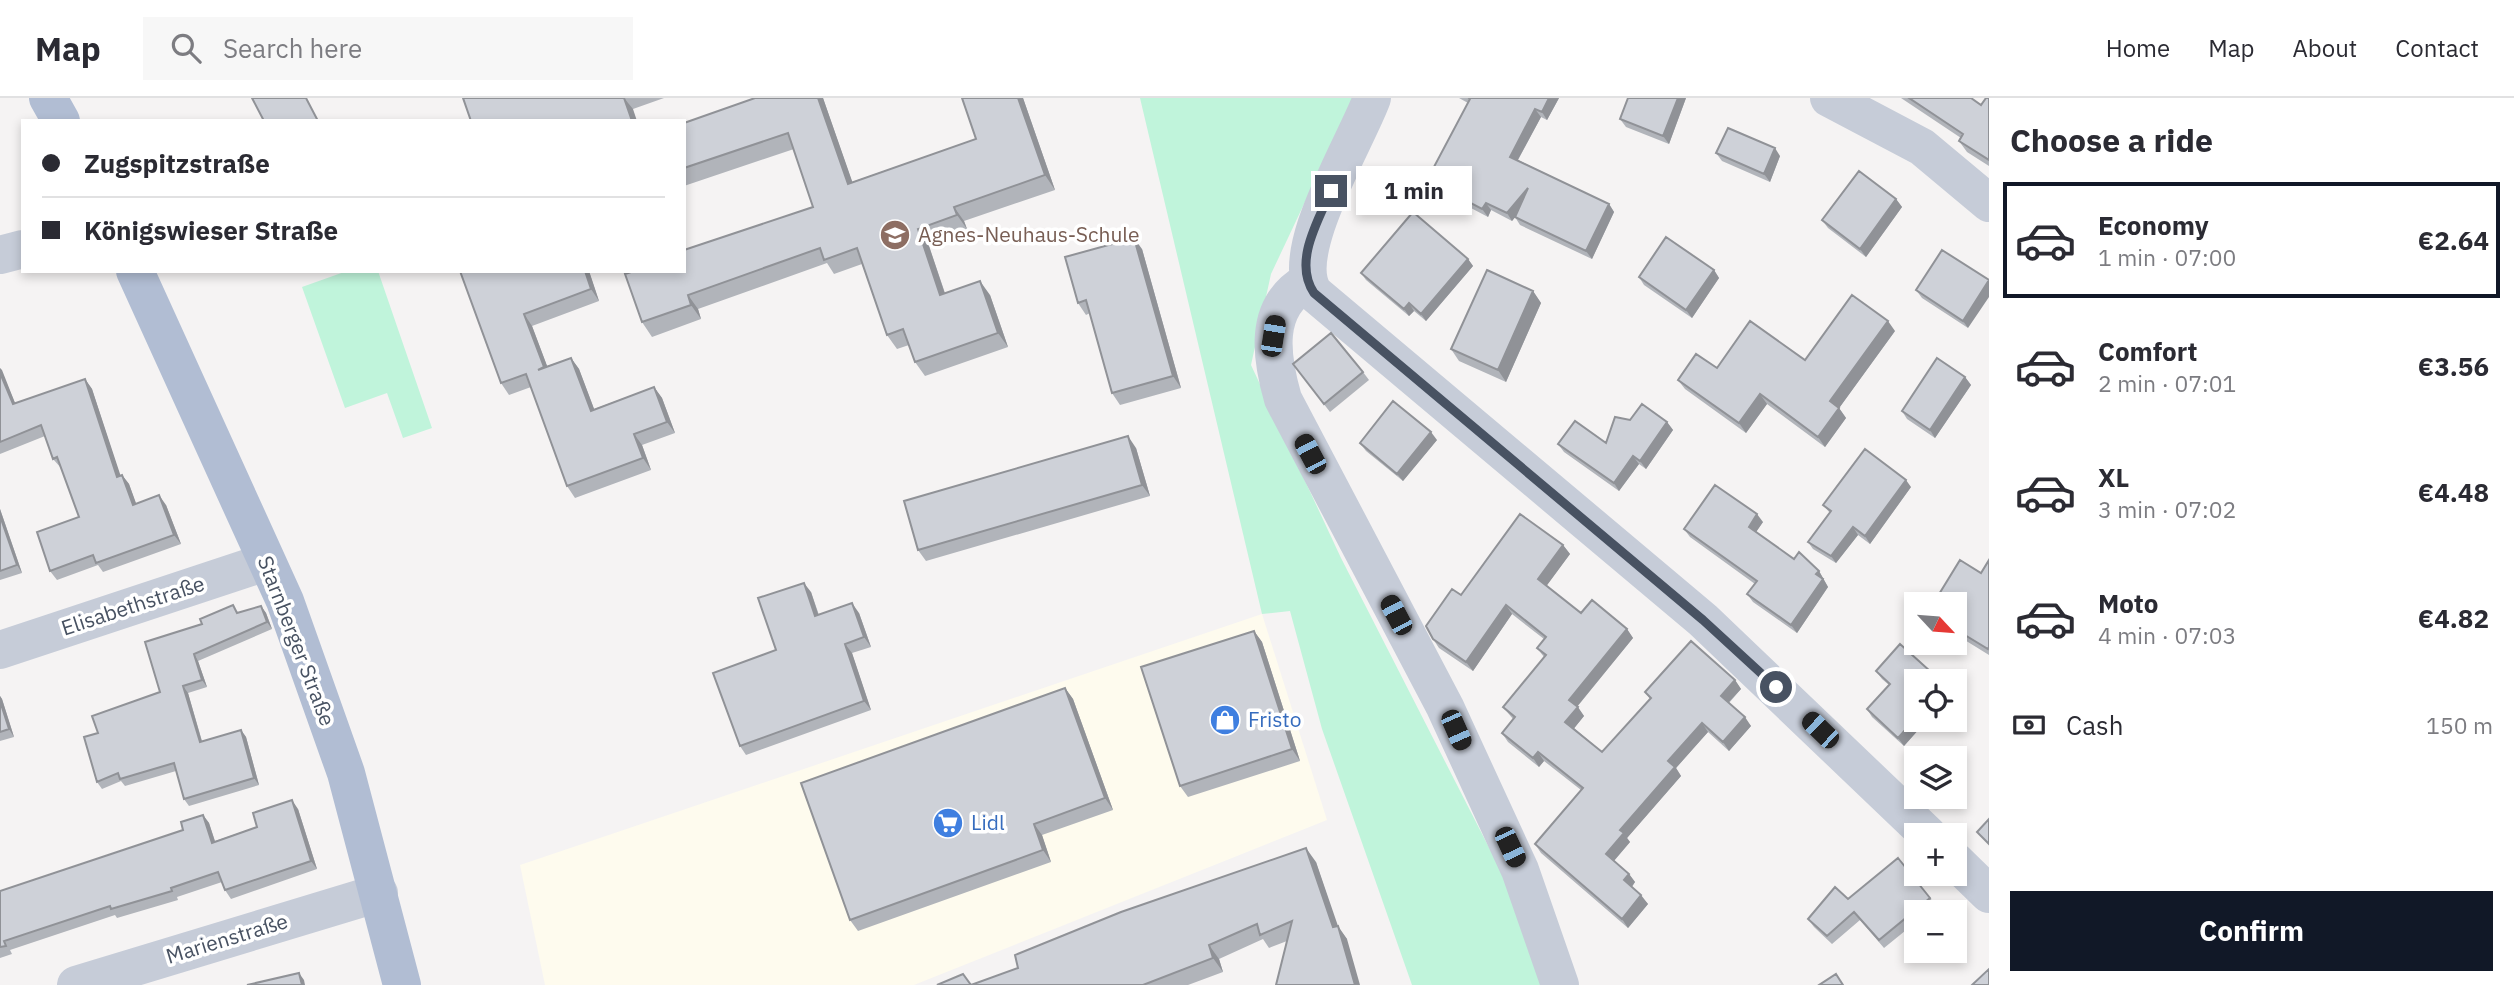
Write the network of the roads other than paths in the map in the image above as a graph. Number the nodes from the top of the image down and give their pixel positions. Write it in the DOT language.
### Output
graph roads {
  1 [pos="48,98"];
  2 [pos="1372,98"];
  3 [pos="1829,98"];
  4 [pos="60,119"];
  5 [pos="1989,203"];
  6 [pos="21,250"];
  7 [pos="0,255"];
  8 [pos="136,273"];
  9 [pos="1307,282"];
  10 [pos="266,562"];
  11 [pos="0,650"];
  12 [pos="1915,823"];
  13 [pos="1967,873"];
  14 [pos="379,893"];
  15 [pos="1989,894"];
  16 [pos="76,985"];
  17 [pos="402,985"];
  18 [pos="1560,985"];
  1 -- 4 [label="main road"];
  2 -- 9 [label="street"];
  3 -- 5 [label="street"];
  6 -- 7 [label="street"];
  8 -- 10 [label="main road, Starnberger Straße"];
  9 -- 12 [label="street"];
  9 -- 18 [label="street"];
  10 -- 11 [label="street, Elisabethstraße"];
  10 -- 14 [label="main road, Starnberger Straße"];
  13 -- 15 [label="street"];
  14 -- 16 [label="street, Marienstraße"];
  14 -- 17 [label="main road, Starnberger Straße"];
}
